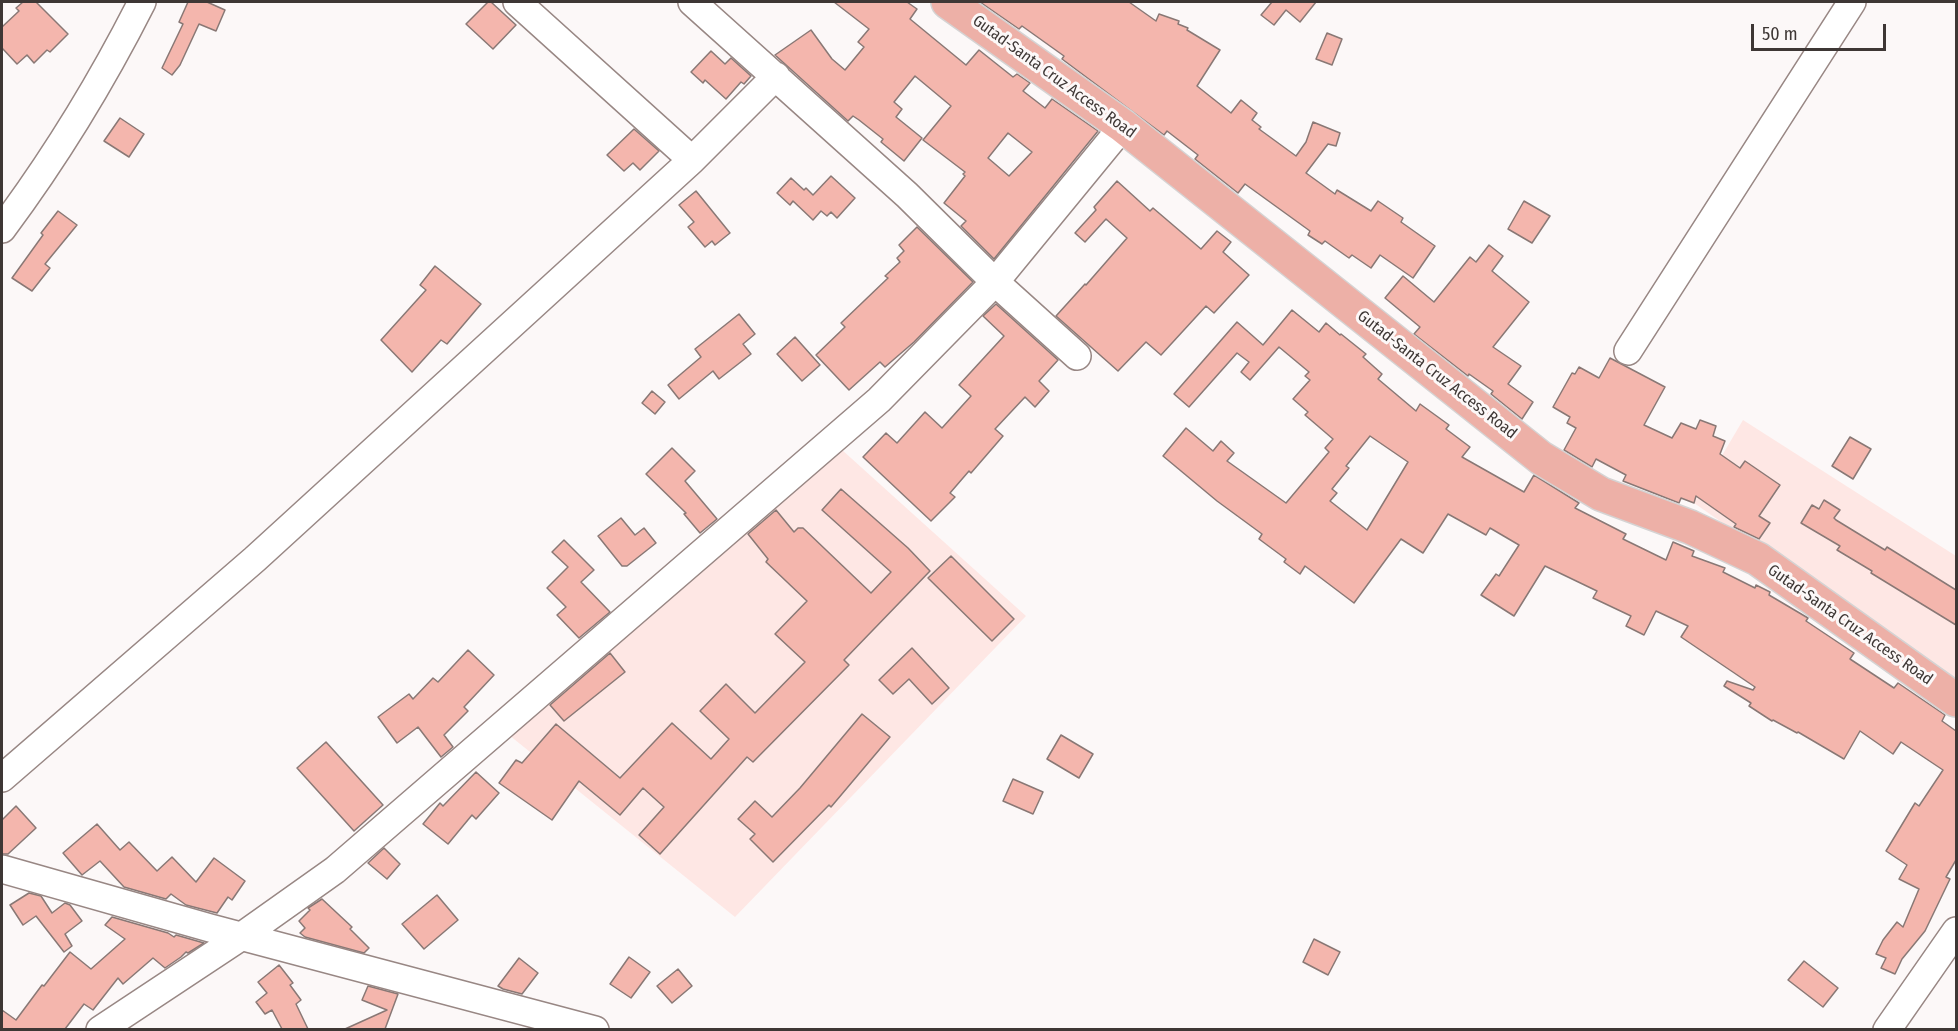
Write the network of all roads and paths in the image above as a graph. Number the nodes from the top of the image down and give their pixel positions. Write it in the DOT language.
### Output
graph roads {
  1 [pos="142,2"];
  2 [pos="517,2"];
  3 [pos="692,2"];
  4 [pos="948,2"];
  5 [pos="1852,2"];
  6 [pos="776,76"];
  7 [pos="1123,126"];
  8 [pos="692,160"];
  9 [pos="2,229"];
  10 [pos="996,282"];
  11 [pos="1628,351"];
  12 [pos="1077,356"];
  13 [pos="1956,700"];
  14 [pos="2,778"];
  15 [pos="2,869"];
  16 [pos="1956,932"];
  17 [pos="242,936"];
  18 [pos="100,1029"];
  19 [pos="595,1029"];
  20 [pos="1887,1029"];
  1 -- 9 [label="street"];
  2 -- 8 [label="street"];
  3 -- 6 [label="street"];
  4 -- 7 [label="main road, Gutad-Santa Cruz Access Road"];
  5 -- 11 [label="street"];
  6 -- 8 [label="street"];
  6 -- 10 [label="street"];
  7 -- 10 [label="street"];
  7 -- 13 [label="main road, Gutad-Santa Cruz Access Road"];
  8 -- 14 [label="street"];
  10 -- 12 [label="street"];
  10 -- 17 [label="street"];
  15 -- 17 [label="street"];
  16 -- 20 [label="street"];
  17 -- 18 [label="street"];
  17 -- 19 [label="street"];
}
